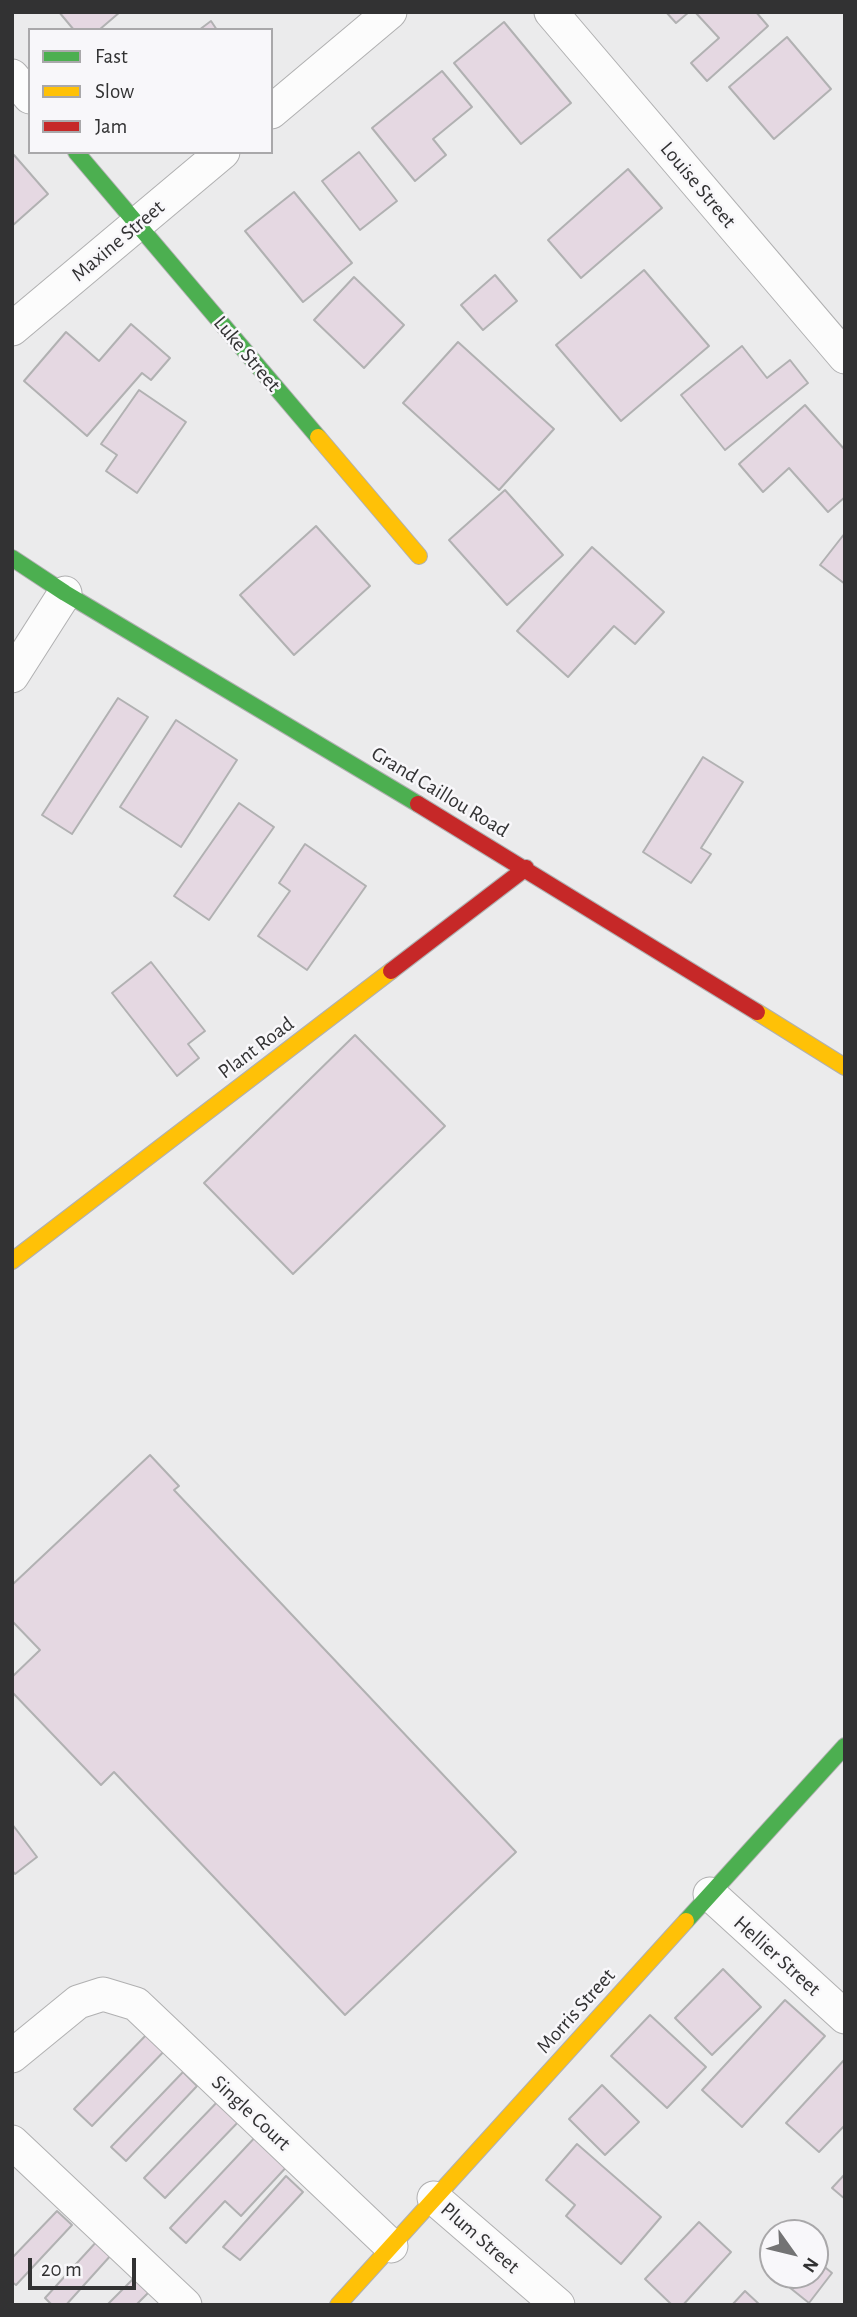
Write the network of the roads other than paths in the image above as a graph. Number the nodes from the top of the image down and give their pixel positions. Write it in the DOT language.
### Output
graph roads {
  1 [pos="390,12"];
  2 [pos="551,12"];
  3 [pos="12,76"];
  4 [pos="28,95"];
  5 [pos="273,110"];
  6 [pos="77,154"];
  7 [pos="221,154"];
  8 [pos="137,225"];
  9 [pos="12,329"];
  10 [pos="845,357"];
  11 [pos="419,556"];
  12 [pos="12,558"];
  13 [pos="65,593"];
  14 [pos="12,676"];
  15 [pos="526,868"];
  16 [pos="845,1067"];
  17 [pos="12,1261"];
  18 [pos="845,1746"];
  19 [pos="710,1894"];
  20 [pos="845,2017"];
  21 [pos="12,2056"];
  22 [pos="12,2142"];
  23 [pos="434,2198"];
  24 [pos="391,2246"];
  25 [pos="185,2305"];
  26 [pos="338,2305"];
  27 [pos="558,2305"];
  1 -- 5 [label="street"];
  2 -- 10 [label="street, Louise Street"];
  3 -- 4 [label="street"];
  6 -- 8 [label="street, Luke Street"];
  7 -- 8 [label="street, Maxine Street"];
  8 -- 9 [label="street, Maxine Street"];
  8 -- 11 [label="street, Luke Street"];
  12 -- 13 [label="street, Grand Caillou Road"];
  13 -- 14 [label="street"];
  13 -- 15 [label="street, Grand Caillou Road"];
  15 -- 16 [label="street, Grand Caillou Road"];
  15 -- 17 [label="street, Plant Road"];
  18 -- 19 [label="street, Morris Street"];
  19 -- 20 [label="street, Hellier Street"];
  19 -- 23 [label="street, Morris Street"];
  21 -- 24 [label="street, Single Court"];
  22 -- 25 [label="street"];
  23 -- 24 [label="street, Morris Street"];
  23 -- 27 [label="street, Plum Street"];
  24 -- 26 [label="street, Morris Street"];
}
